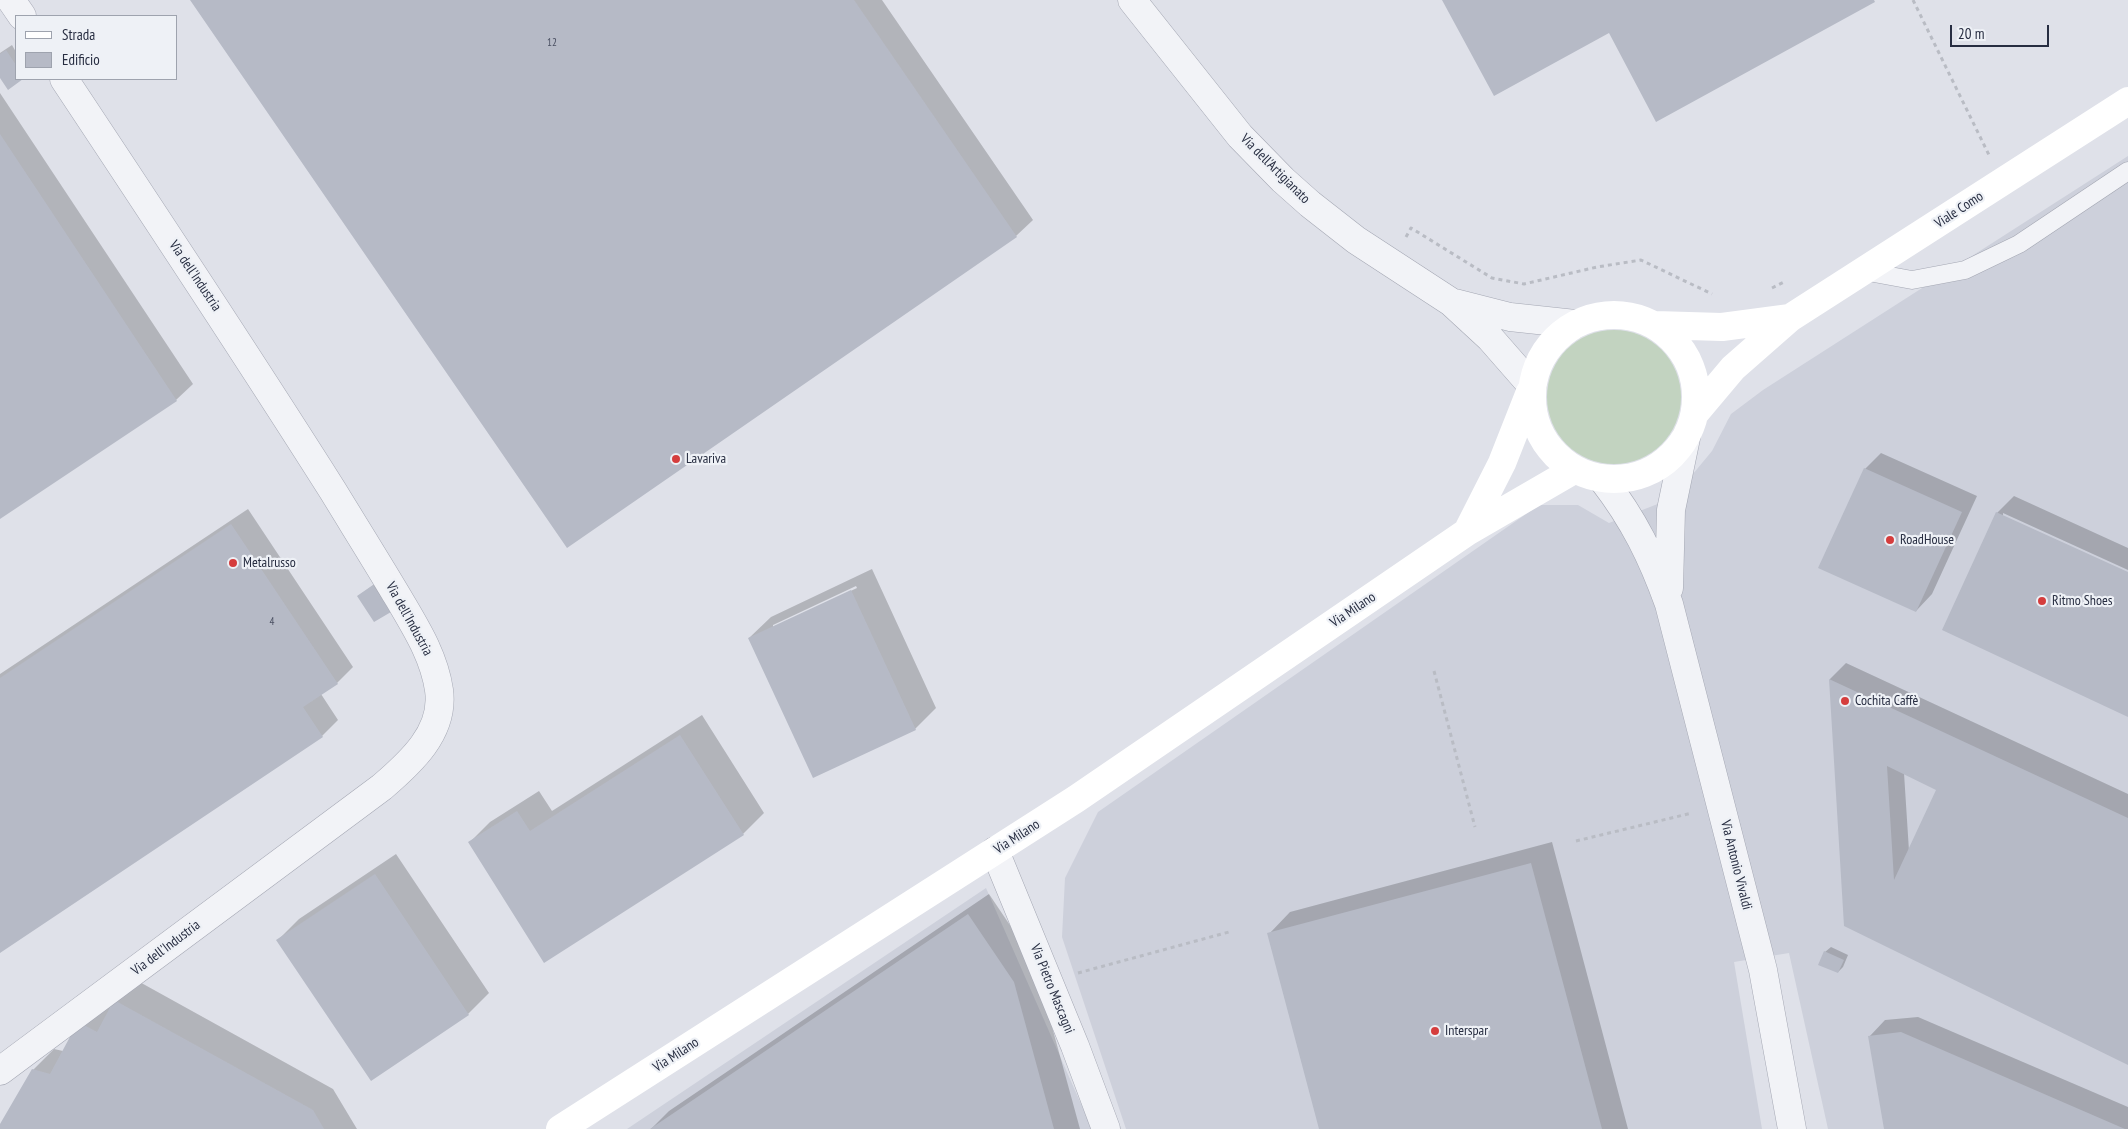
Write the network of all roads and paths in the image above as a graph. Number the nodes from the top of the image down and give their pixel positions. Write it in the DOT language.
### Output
graph roads {
  1 [pos="11,0"];
  2 [pos="1132,0"];
  3 [pos="1913,0"];
  4 [pos="21,15"];
  5 [pos="65,80"];
  6 [pos="2128,102"];
  7 [pos="1993,163"];
  8 [pos="2128,171"];
  9 [pos="1404,240"];
  10 [pos="1863,271"];
  11 [pos="1787,281"];
  12 [pos="1763,291"];
  13 [pos="1715,296"];
  14 [pos="1451,302"];
  15 [pos="1790,318"];
  16 [pos="1575,324"];
  17 [pos="1655,325"];
  18 [pos="1532,386"];
  19 [pos="1696,412"];
  20 [pos="1686,438"];
  21 [pos="1574,470"];
  22 [pos="1603,480"];
  23 [pos="1466,532"];
  24 [pos="1669,604"];
  25 [pos="1434,670"];
  26 [pos="1721,806"];
  27 [pos="1475,827"];
  28 [pos="1576,841"];
  29 [pos="995,851"];
  30 [pos="1229,932"];
  31 [pos="1048,981"];
  32 [pos="0,1071"];
  33 [pos="560,1129"];
  34 [pos="1106,1129"];
  35 [pos="1792,1129"];
  1 -- 4 [label="street"];
  2 -- 14 [label="street, Via dell'Artigianato"];
  3 -- 7 [label="path"];
  5 -- 32 [label="street, Via dell'Industria"];
  6 -- 10 [label="main road, Viale Como"];
  8 -- 10 [label="lane"];
  9 -- 13 [label="path"];
  10 -- 15 [label="main road, Viale Como"];
  11 -- 12 [label="path"];
  14 -- 16 [label="street, Via dell'Artigianato"];
  14 -- 18 [label="street, Via dell'Artigianato"];
  15 -- 17 [label="main road"];
  15 -- 19 [label="main road, Viale Como"];
  16 -- 17 [label="main road"];
  16 -- 18 [label="main road"];
  17 -- 19 [label="main road"];
  18 -- 21 [label="main road"];
  18 -- 23 [label="main road"];
  19 -- 20 [label="main road"];
  20 -- 22 [label="main road"];
  20 -- 24 [label="street"];
  21 -- 22 [label="main road"];
  21 -- 23 [label="main road, Via Milano"];
  22 -- 24 [label="street"];
  23 -- 29 [label="main road, Via Milano"];
  24 -- 26 [label="street, Via Antonio Vivaldi"];
  25 -- 27 [label="path"];
  26 -- 28 [label="path"];
  26 -- 35 [label="street, Via Antonio Vivaldi"];
  29 -- 31 [label="street, Via Pietro Mascagni"];
  29 -- 33 [label="main road, Via Milano"];
  30 -- 31 [label="path"];
  31 -- 34 [label="street, Via Pietro Mascagni"];
}
